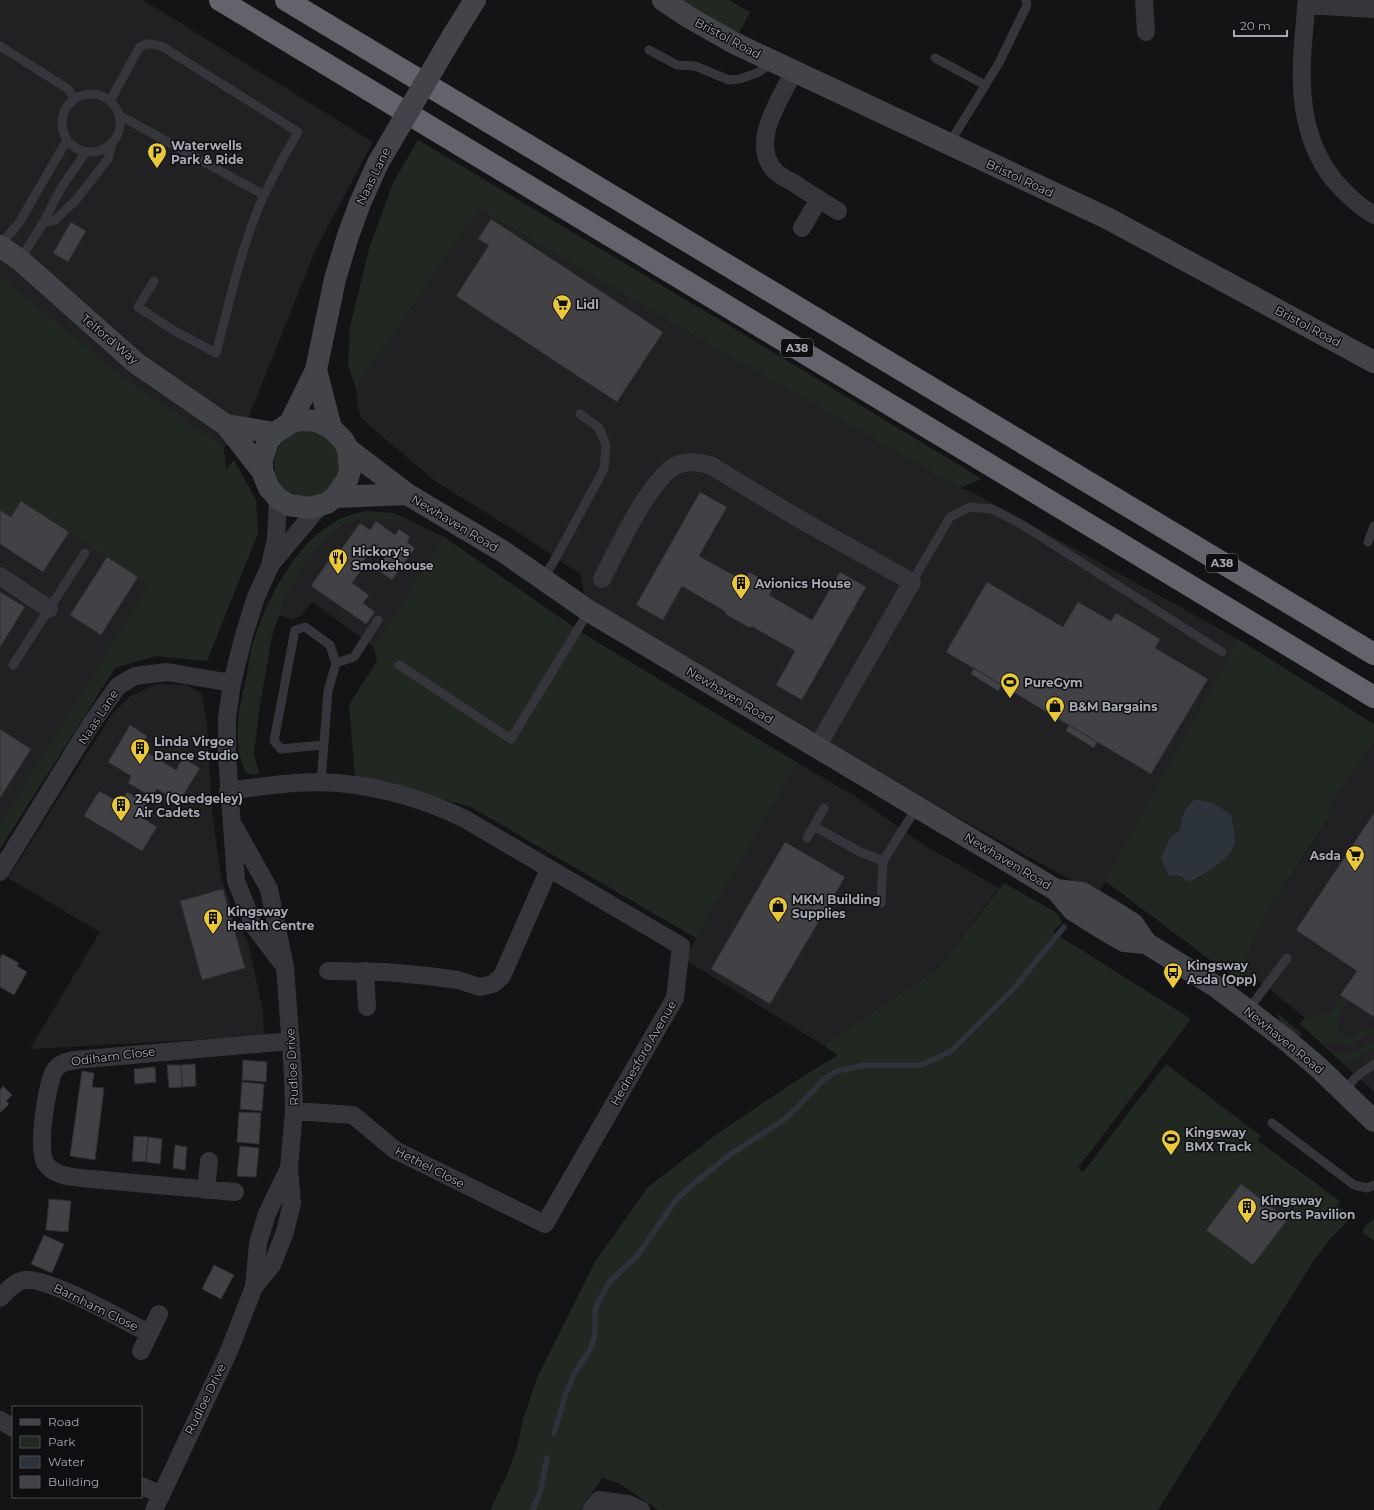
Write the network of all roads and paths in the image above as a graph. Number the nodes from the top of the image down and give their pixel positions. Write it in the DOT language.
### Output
graph roads {
  1 [pos="220,0"];
  2 [pos="286,0"];
  3 [pos="475,0"];
  4 [pos="663,0"];
  5 [pos="1026,0"];
  6 [pos="1144,0"];
  7 [pos="1306,3"];
  8 [pos="1374,9"];
  9 [pos="1146,32"];
  10 [pos="0,46"];
  11 [pos="649,50"];
  12 [pos="935,58"];
  13 [pos="774,62"];
  14 [pos="794,72"];
  15 [pos="985,85"];
  16 [pos="75,99"];
  17 [pos="110,101"];
  18 [pos="119,115"];
  19 [pos="67,140"];
  20 [pos="112,143"];
  21 [pos="949,144"];
  22 [pos="86,152"];
  23 [pos="264,195"];
  24 [pos="819,199"];
  25 [pos="838,211"];
  26 [pos="1374,215"];
  27 [pos="43,223"];
  28 [pos="802,228"];
  29 [pos="0,245"];
  30 [pos="20,260"];
  31 [pos="154,280"];
  32 [pos="1374,362"];
  33 [pos="316,370"];
  34 [pos="580,414"];
  35 [pos="226,424"];
  36 [pos="282,428"];
  37 [pos="331,428"];
  38 [pos="348,449"];
  39 [pos="262,471"];
  40 [pos="407,494"];
  41 [pos="278,498"];
  42 [pos="327,502"];
  43 [pos="1374,526"];
  44 [pos="1368,542"];
  45 [pos="85,553"];
  46 [pos="270,566"];
  47 [pos="0,576"];
  48 [pos="602,579"];
  49 [pos="542,580"];
  50 [pos="912,582"];
  51 [pos="49,609"];
  52 [pos="589,611"];
  53 [pos="378,620"];
  54 [pos="1222,652"];
  55 [pos="1374,654"];
  56 [pos="336,663"];
  57 [pos="13,665"];
  58 [pos="399,666"];
  59 [pos="232,683"];
  60 [pos="1374,697"];
  61 [pos="323,745"];
  62 [pos="817,747"];
  63 [pos="321,782"];
  64 [pos="228,790"];
  65 [pos="917,807"];
  66 [pos="824,808"];
  67 [pos="232,824"];
  68 [pos="814,826"];
  69 [pos="807,838"];
  70 [pos="883,861"];
  71 [pos="549,869"];
  72 [pos="0,872"];
  73 [pos="881,903"];
  74 [pos="1287,958"];
  75 [pos="285,967"];
  76 [pos="328,971"];
  77 [pos="365,971"];
  78 [pos="367,1007"];
  79 [pos="1248,1010"];
  80 [pos="291,1040"];
  81 [pos="1374,1064"];
  82 [pos="1344,1092"];
  83 [pos="294,1111"];
  84 [pos="1374,1121"];
  85 [pos="1272,1123"];
  86 [pos="209,1161"];
  87 [pos="1374,1185"];
  88 [pos="206,1190"];
  89 [pos="235,1192"];
  90 [pos="545,1224"];
  91 [pos="0,1298"];
  92 [pos="159,1314"];
  93 [pos="149,1333"];
  94 [pos="140,1351"];
  95 [pos="0,1420"];
  96 [pos="12,1427"];
  97 [pos="142,1487"];
  98 [pos="157,1502"];
  99 [pos="591,1510"];
  100 [pos="641,1510"];
  1 -- 60 [label="highway, A38"];
  2 -- 55 [label="highway, A38"];
  3 -- 33 [label="street, Naas Lane, bridge"];
  4 -- 13 [label="street, Bristol Road"];
  5 -- 15 [label="lane"];
  6 -- 9 [label="street"];
  7 -- 8 [label="street"];
  7 -- 26 [label="street"];
  10 -- 16 [label="lane"];
  11 -- 13 [label="lane"];
  12 -- 15 [label="lane"];
  13 -- 14 [label="street, Bristol Road"];
  14 -- 21 [label="street, Bristol Road"];
  14 -- 24 [label="street"];
  15 -- 21 [label="lane"];
  16 -- 17 [label="lane"];
  16 -- 19 [label="lane"];
  17 -- 18 [label="lane"];
  17 -- 23 [label="lane"];
  18 -- 20 [label="lane"];
  18 -- 23 [label="lane"];
  19 -- 22 [label="lane"];
  19 -- 29 [label="lane"];
  20 -- 22 [label="lane"];
  20 -- 27 [label="lane"];
  21 -- 32 [label="street, Bristol Road"];
  22 -- 27 [label="lane"];
  23 -- 31 [label="lane"];
  24 -- 25 [label="street"];
  24 -- 28 [label="street"];
  27 -- 30 [label="lane"];
  29 -- 30 [label="street, Telford Way"];
  30 -- 35 [label="street, Telford Way"];
  33 -- 36 [label="street, Naas Lane"];
  33 -- 37 [label="street, Naas Lane"];
  34 -- 49 [label="lane"];
  35 -- 36 [label="street, Telford Way"];
  35 -- 39 [label="street, Telford Way"];
  36 -- 37 [label="street, Telford Way"];
  36 -- 39 [label="street"];
  37 -- 38 [label="street, Telford Way"];
  38 -- 40 [label="street, Newhaven Road"];
  38 -- 42 [label="street"];
  39 -- 41 [label="street, Telford Way"];
  40 -- 42 [label="street, Newhaven Road"];
  40 -- 49 [label="street, Newhaven Road"];
  41 -- 42 [label="street, Telford Way"];
  41 -- 46 [label="street"];
  42 -- 46 [label="street"];
  43 -- 44 [label="lane"];
  45 -- 51 [label="lane"];
  46 -- 59 [label="street"];
  47 -- 51 [label="street"];
  48 -- 50 [label="street"];
  49 -- 52 [label="street, Newhaven Road"];
  50 -- 54 [label="lane"];
  50 -- 62 [label="street"];
  51 -- 57 [label="lane"];
  52 -- 58 [label="lane"];
  52 -- 62 [label="street, Newhaven Road"];
  53 -- 56 [label="lane"];
  56 -- 61 [label="lane"];
  56 -- 61 [label="lane"];
  59 -- 64 [label="street, Rudloe Drive"];
  59 -- 72 [label="street, Naas Lane"];
  61 -- 63 [label="lane"];
  62 -- 65 [label="street, Newhaven Road"];
  63 -- 64 [label="street, Hednesford Avenue"];
  63 -- 71 [label="street, Hednesford Avenue"];
  64 -- 67 [label="street, Rudloe Drive"];
  65 -- 70 [label="lane"];
  65 -- 79 [label="street, Newhaven Road"];
  66 -- 68 [label="lane"];
  67 -- 75 [label="street, Rudloe Drive"];
  67 -- 75 [label="street, Rudloe Drive"];
  68 -- 69 [label="lane"];
  68 -- 70 [label="lane"];
  70 -- 73 [label="lane"];
  71 -- 77 [label="street"];
  71 -- 90 [label="street, Hednesford Avenue"];
  74 -- 79 [label="lane"];
  75 -- 80 [label="street, Rudloe Drive"];
  76 -- 77 [label="street"];
  77 -- 78 [label="street"];
  79 -- 82 [label="street, Newhaven Road"];
  80 -- 83 [label="street, Rudloe Drive"];
  80 -- 88 [label="street, Odiham Close"];
  81 -- 82 [label="lane"];
  82 -- 84 [label="street, Newhaven Road"];
  83 -- 90 [label="street, Hethel Close"];
  83 -- 98 [label="street, Rudloe Drive"];
  85 -- 87 [label="lane"];
  86 -- 88 [label="street"];
  88 -- 89 [label="street, Odiham Close"];
  91 -- 93 [label="street, Barnham Close"];
  92 -- 93 [label="street, Barnham Close"];
  93 -- 94 [label="street, Barnham Close"];
  95 -- 96 [label="street"];
  97 -- 98 [label="street"];
  99 -- 100 [label="street"];
}
